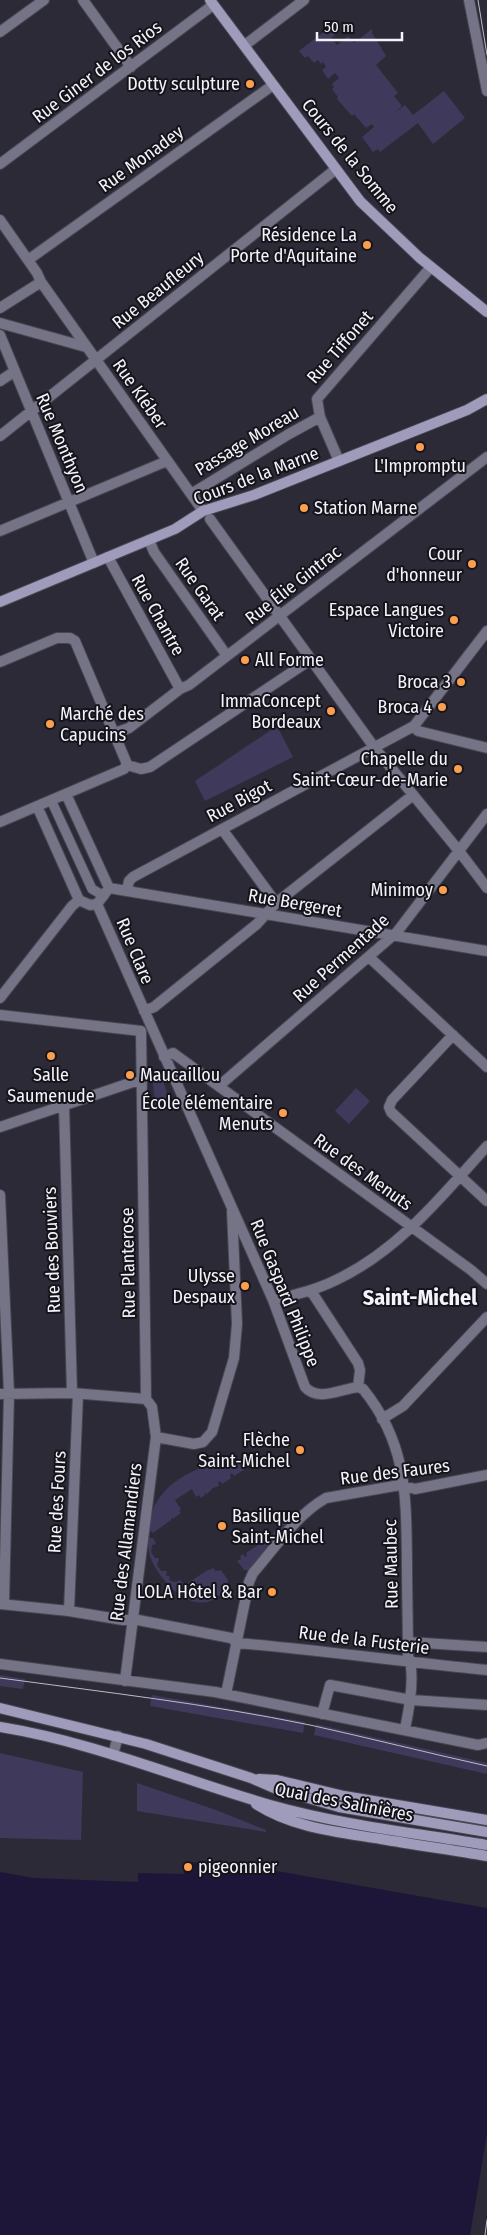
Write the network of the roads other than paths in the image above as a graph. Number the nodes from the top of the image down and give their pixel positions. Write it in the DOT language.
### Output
graph roads {
  1 [pos="44,0"];
  2 [pos="83,0"];
  3 [pos="304,0"];
  4 [pos="469,0"];
  5 [pos="212,2"];
  6 [pos="0,32"];
  7 [pos="245,45"];
  8 [pos="132,67"];
  9 [pos="273,85"];
  10 [pos="487,91"];
  11 [pos="0,164"];
  12 [pos="336,169"];
  13 [pos="0,220"];
  14 [pos="28,260"];
  15 [pos="431,267"];
  16 [pos="41,282"];
  17 [pos="0,308"];
  18 [pos="487,312"];
  19 [pos="0,324"];
  20 [pos="0,335"];
  21 [pos="86,346"];
  22 [pos="96,360"];
  23 [pos="15,371"];
  24 [pos="0,381"];
  25 [pos="487,399"];
  26 [pos="32,412"];
  27 [pos="320,417"];
  28 [pos="0,436"];
  29 [pos="487,457"];
  30 [pos="168,461"];
  31 [pos="340,461"];
  32 [pos="191,494"];
  33 [pos="70,503"];
  34 [pos="206,515"];
  35 [pos="0,531"];
  36 [pos="149,540"];
  37 [pos="108,557"];
  38 [pos="94,563"];
  39 [pos="0,602"];
  40 [pos="279,616"];
  41 [pos="487,631"];
  42 [pos="227,656"];
  43 [pos="310,660"];
  44 [pos="0,662"];
  45 [pos="180,689"];
  46 [pos="414,726"];
  47 [pos="115,733"];
  48 [pos="374,747"];
  49 [pos="487,748"];
  50 [pos="127,765"];
  51 [pos="66,794"];
  52 [pos="413,795"];
  53 [pos="51,800"];
  54 [pos="37,806"];
  55 [pos="487,814"];
  56 [pos="0,822"];
  57 [pos="222,829"];
  58 [pos="459,851"];
  59 [pos="487,888"];
  60 [pos="127,890"];
  61 [pos="103,896"];
  62 [pos="76,903"];
  63 [pos="276,903"];
  64 [pos="265,914"];
  65 [pos="392,936"];
  66 [pos="487,951"];
  67 [pos="369,957"];
  68 [pos="0,998"];
  69 [pos="144,1011"];
  70 [pos="0,1015"];
  71 [pos="146,1029"];
  72 [pos="453,1035"];
  73 [pos="164,1057"];
  74 [pos="487,1067"];
  75 [pos="142,1082"];
  76 [pos="219,1086"];
  77 [pos="64,1106"];
  78 [pos="0,1127"];
  79 [pos="487,1146"];
  80 [pos="460,1176"];
  81 [pos="0,1195"];
  82 [pos="487,1200"];
  83 [pos="232,1205"];
  84 [pos="413,1228"];
  85 [pos="487,1284"];
  86 [pos="308,1290"];
  87 [pos="273,1300"];
  88 [pos="487,1317"];
  89 [pos="358,1386"];
  90 [pos="5,1393"];
  91 [pos="75,1393"];
  92 [pos="149,1403"];
  93 [pos="382,1418"];
  94 [pos="156,1437"];
  95 [pos="487,1476"];
  96 [pos="405,1486"];
  97 [pos="2,1604"];
  98 [pos="69,1611"];
  99 [pos="133,1620"];
  100 [pos="408,1642"];
  101 [pos="236,1643"];
  102 [pos="487,1647"];
  103 [pos="411,1662"];
  104 [pos="0,1664"];
  105 [pos="487,1670"];
  106 [pos="125,1681"];
  107 [pos="226,1694"];
  108 [pos="411,1700"];
  109 [pos="487,1705"];
  110 [pos="0,1708"];
  111 [pos="322,1714"];
  112 [pos="0,1727"];
  113 [pos="405,1730"];
  114 [pos="118,1736"];
  115 [pos="485,1744"];
  116 [pos="113,1755"];
  117 [pos="251,1778"];
  118 [pos="245,1797"];
  119 [pos="487,1820"];
  120 [pos="487,1832"];
  121 [pos="487,1846"];
  122 [pos="487,1856"];
  1 -- 6 [label="street"];
  2 -- 8 [label="street"];
  3 -- 7 [label="street"];
  4 -- 10 [label="street"];
  5 -- 7 [label="main road, Cours de la Somme"];
  5 -- 8 [label="street, Rue Giner de los Rios"];
  7 -- 9 [label="main road, Cours de la Somme"];
  8 -- 11 [label="street, Rue Giner de los Rios"];
  9 -- 12 [label="main road, Cours de la Somme"];
  9 -- 14 [label="street, Rue Monadey"];
  12 -- 15 [label="main road, Cours de la Somme"];
  12 -- 22 [label="street, Rue Beaufleury"];
  13 -- 14 [label="street, Rue Kléber"];
  14 -- 16 [label="street, Rue Kléber"];
  15 -- 18 [label="main road, Cours de la Somme"];
  15 -- 27 [label="street, Rue Tiffonet"];
  16 -- 17 [label="street"];
  16 -- 21 [label="street, Rue Kléber"];
  19 -- 21 [label="street"];
  20 -- 23 [label="street, Rue Monthyon"];
  21 -- 22 [label="street, Rue Kléber"];
  22 -- 26 [label="street, Rue Beaufleury"];
  22 -- 30 [label="street, Rue Kléber"];
  23 -- 24 [label="street"];
  23 -- 26 [label="street, Rue Monthyon"];
  25 -- 31 [label="main road, Cours de la Marne"];
  26 -- 28 [label="street, Rue Beaufleury"];
  26 -- 33 [label="street, Rue Monthyon"];
  27 -- 31 [label="street, Rue Tiffonet"];
  27 -- 32 [label="street, Passage Moreau"];
  29 -- 40 [label="street, Rue Élie Gintrac"];
  30 -- 32 [label="street, Rue Kléber"];
  30 -- 33 [label="street"];
  31 -- 34 [label="main road, Cours de la Marne"];
  32 -- 34 [label="street, Rue Kléber"];
  33 -- 35 [label="street"];
  33 -- 38 [label="street, Rue Monthyon"];
  34 -- 36 [label="main road, Cours de la Marne"];
  34 -- 40 [label="street, Rue Kléber"];
  36 -- 37 [label="main road, Cours de la Marne"];
  36 -- 42 [label="street, Rue Garat"];
  37 -- 38 [label="main road, Cours de la Marne"];
  37 -- 45 [label="street, Rue Chantre"];
  38 -- 39 [label="main road, Cours de la Marne"];
  40 -- 42 [label="street, Rue Élie Gintrac"];
  40 -- 43 [label="street, Rue Kléber"];
  41 -- 46 [label="street"];
  42 -- 45 [label="street, Rue Élie Gintrac"];
  43 -- 48 [label="street, Rue Kléber"];
  43 -- 50 [label="street"];
  44 -- 47 [label="street"];
  45 -- 47 [label="street, Rue Élie Gintrac"];
  46 -- 48 [label="street, Rue Bigot"];
  46 -- 49 [label="street"];
  47 -- 50 [label="street"];
  48 -- 52 [label="street, Rue Kléber"];
  48 -- 57 [label="street, Rue Bigot"];
  50 -- 51 [label="street"];
  51 -- 53 [label="street"];
  51 -- 61 [label="street, Rue Clare"];
  52 -- 58 [label="street, Rue Kléber"];
  52 -- 63 [label="street"];
  53 -- 54 [label="street"];
  53 -- 61 [label="street"];
  54 -- 56 [label="street"];
  54 -- 62 [label="street"];
  55 -- 58 [label="street, Rue Permentade"];
  57 -- 60 [label="street, Rue Bigot"];
  57 -- 63 [label="street"];
  58 -- 59 [label="street, Rue Kléber"];
  58 -- 65 [label="street, Rue Permentade"];
  60 -- 61 [label="street, Rue Bergeret"];
  60 -- 64 [label="street, Rue Bergeret"];
  61 -- 62 [label="street, Rue Bergeret"];
  61 -- 69 [label="street, Rue Clare"];
  62 -- 68 [label="street"];
  63 -- 64 [label="street"];
  64 -- 65 [label="street, Rue Bergeret"];
  64 -- 69 [label="street"];
  65 -- 66 [label="street, Rue Bergeret"];
  65 -- 67 [label="street, Rue Permentade"];
  67 -- 72 [label="street"];
  67 -- 76 [label="street, Rue Permentade"];
  69 -- 71 [label="street, Rue Clare"];
  70 -- 71 [label="street"];
  71 -- 73 [label="street, Rue Clare"];
  71 -- 75 [label="street, Rue Planterose"];
  72 -- 74 [label="street"];
  72 -- 80 [label="street"];
  73 -- 76 [label="street, Rue des Menuts"];
  73 -- 83 [label="street, Rue Gaspard Philippe"];
  75 -- 77 [label="street"];
  75 -- 92 [label="street, Rue Planterose"];
  76 -- 84 [label="street, Rue des Menuts"];
  77 -- 78 [label="street"];
  77 -- 91 [label="street, Rue des Bouviers"];
  79 -- 80 [label="street"];
  80 -- 82 [label="street"];
  80 -- 84 [label="street"];
  81 -- 90 [label="street"];
  83 -- 87 [label="street, Rue Gaspard Philippe"];
  83 -- 94 [label="street, Rue Gaspard Philippe"];
  84 -- 85 [label="street, Rue des Menuts"];
  84 -- 86 [label="street"];
  86 -- 87 [label="street"];
  86 -- 89 [label="street"];
  87 -- 89 [label="street, Rue Gaspard Philippe"];
  88 -- 93 [label="street"];
  89 -- 93 [label="street, Rue Maubec"];
  90 -- 91 [label="street"];
  90 -- 97 [label="street"];
  91 -- 92 [label="street"];
  91 -- 98 [label="street, Rue des Fours"];
  92 -- 94 [label="street, Rue des Allamandiers"];
  93 -- 96 [label="street, Rue Maubec"];
  94 -- 99 [label="street, Rue des Allamandiers"];
  95 -- 96 [label="street, Rue des Faures"];
  96 -- 100 [label="street, Rue Maubec"];
  96 -- 101 [label="street, Rue des Faures"];
  97 -- 98 [label="street, Rue de la Fusterie"];
  98 -- 99 [label="street, Rue de la Fusterie"];
  99 -- 101 [label="street, Rue de la Fusterie"];
  99 -- 106 [label="street, Rue des Allamandiers"];
  100 -- 102 [label="street"];
  100 -- 103 [label="street, Rue Maubec"];
  101 -- 103 [label="street, Rue de la Fusterie"];
  101 -- 107 [label="street, Rue des Faures"];
  103 -- 105 [label="street, Rue de la Fusterie"];
  103 -- 108 [label="street, Rue Maubec"];
  104 -- 106 [label="street"];
  106 -- 107 [label="street"];
  107 -- 111 [label="street"];
  108 -- 109 [label="street"];
  108 -- 111 [label="street"];
  108 -- 113 [label="street, Rue Maubec"];
  110 -- 114 [label="main road, Quai des Salinières"];
  111 -- 113 [label="street"];
  112 -- 116 [label="main road, Quai des Salinières"];
  113 -- 115 [label="street"];
  114 -- 116 [label="street"];
  114 -- 117 [label="main road, Quai des Salinières"];
  116 -- 118 [label="main road, Quai des Salinières"];
  117 -- 119 [label="main road"];
  117 -- 120 [label="main road, Quai des Salinières"];
  118 -- 121 [label="main road, Quai des Salinières"];
  118 -- 122 [label="main road"];
}
